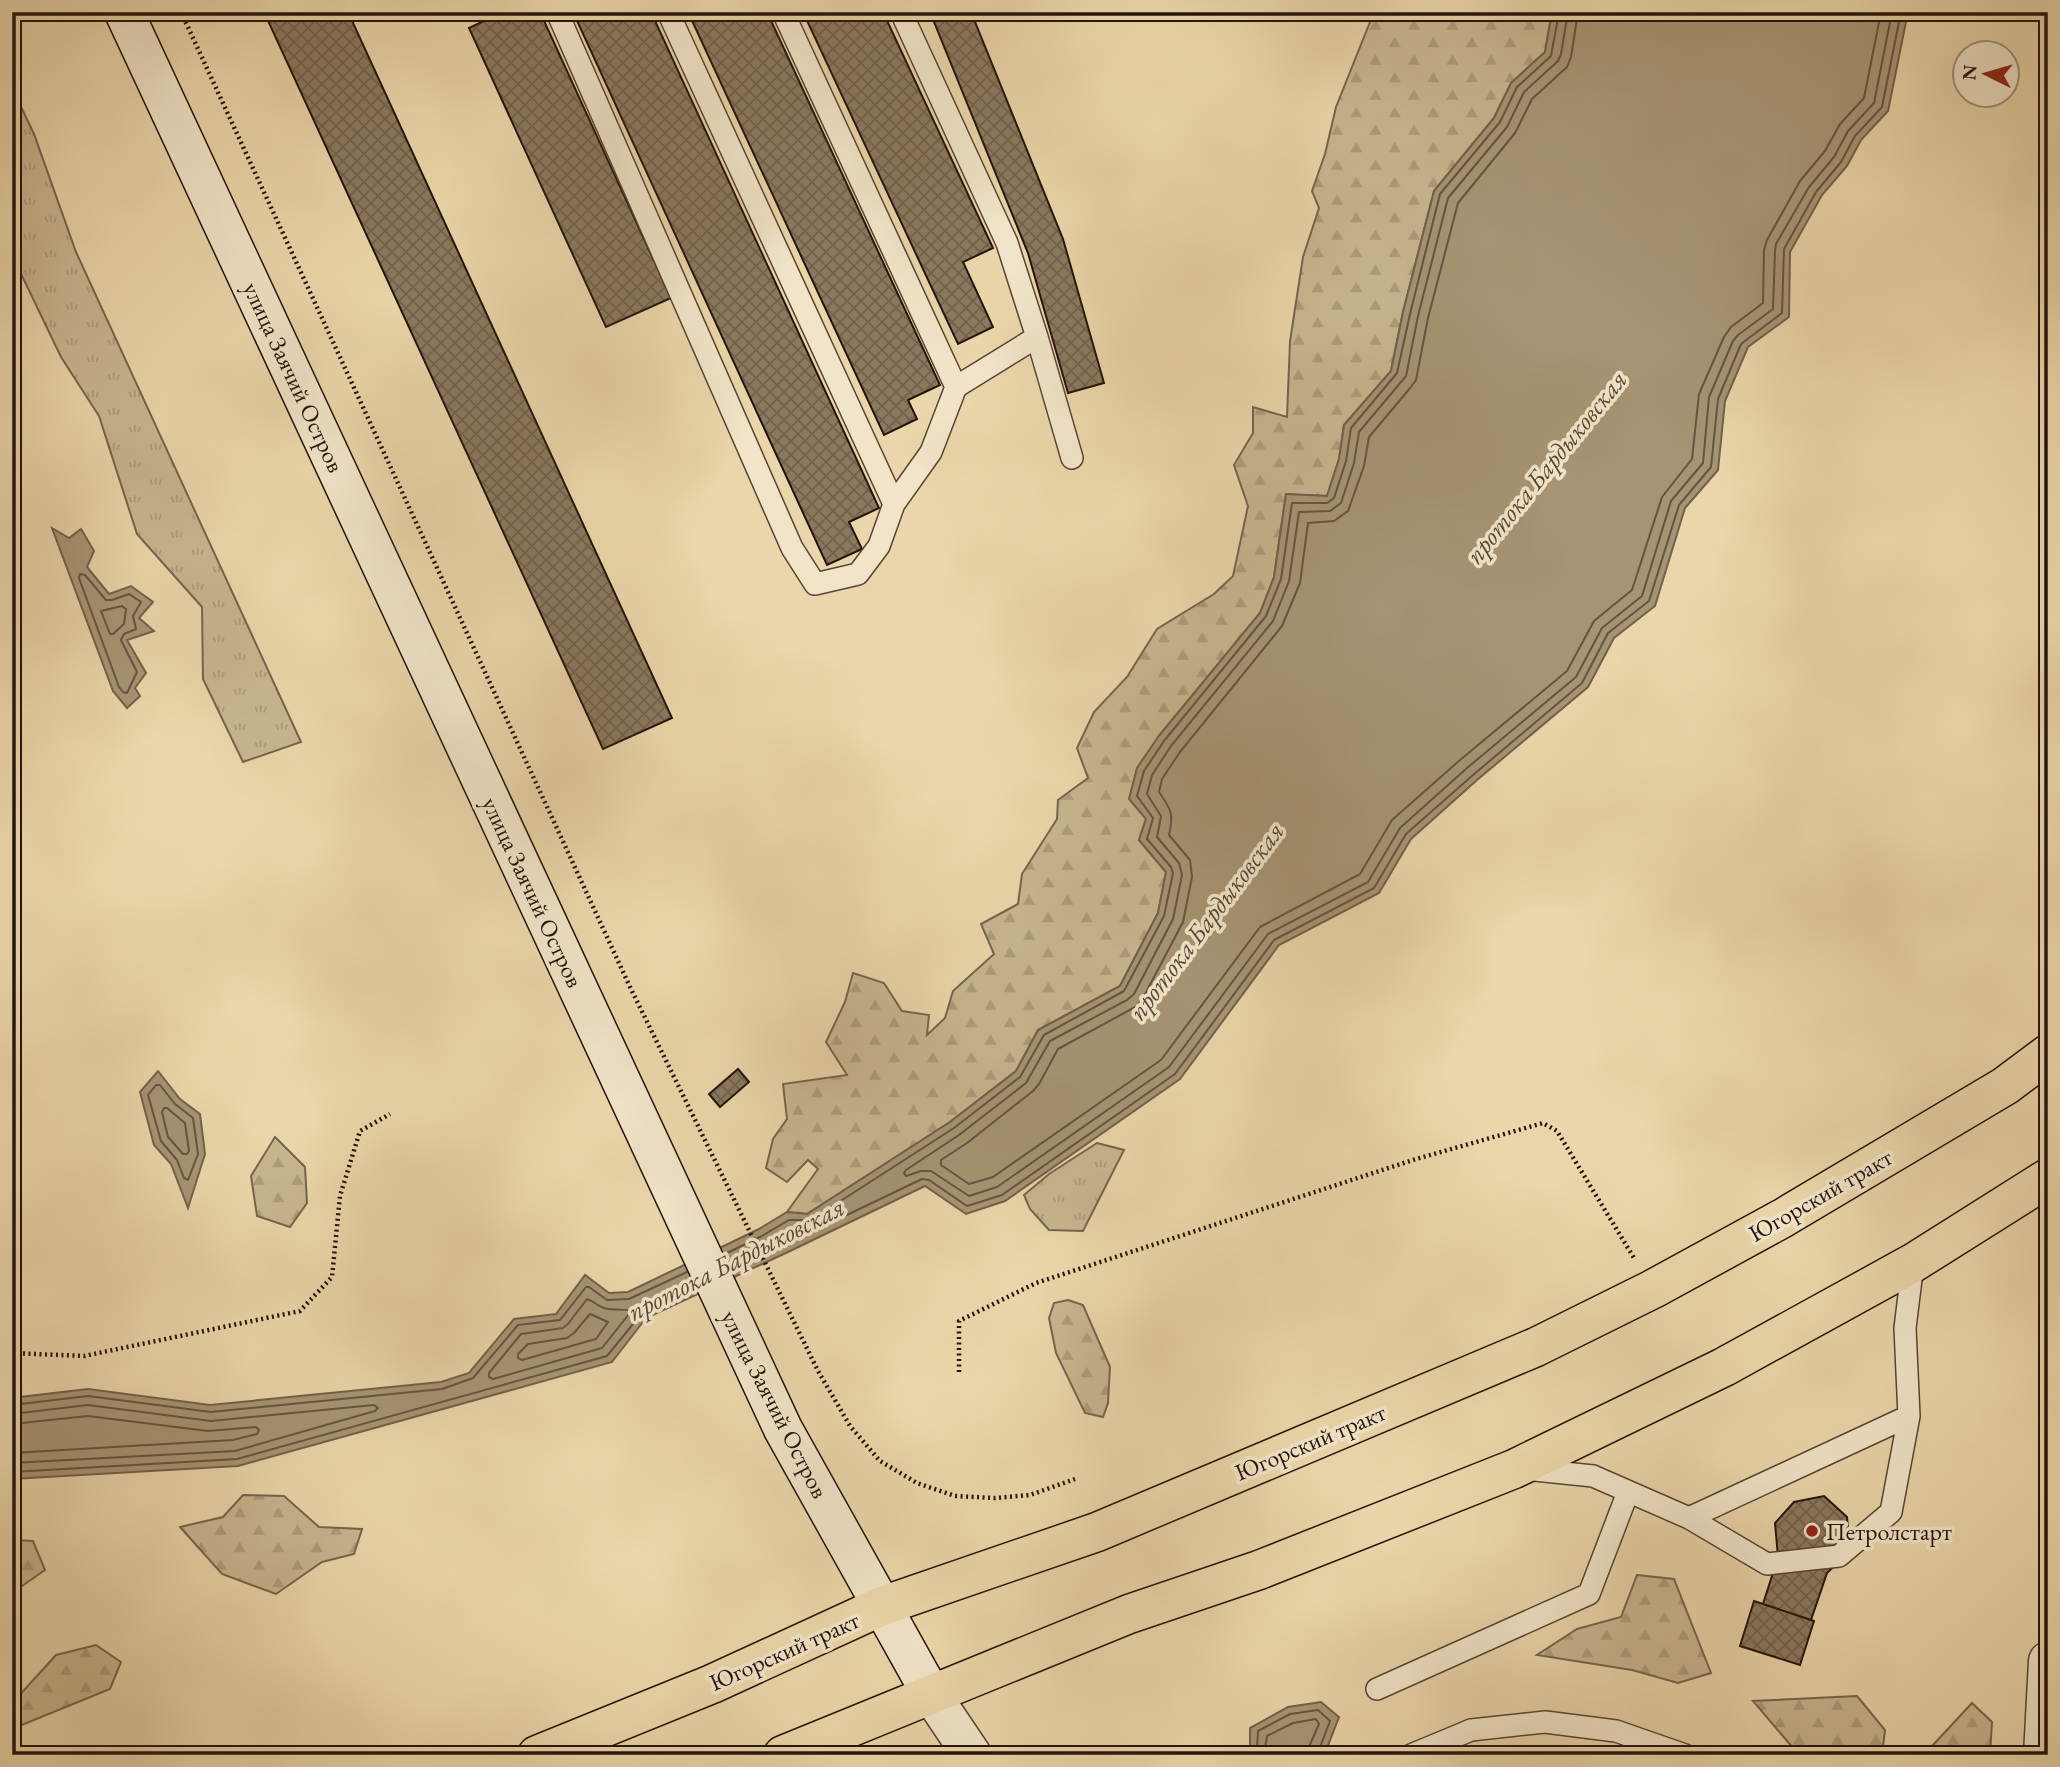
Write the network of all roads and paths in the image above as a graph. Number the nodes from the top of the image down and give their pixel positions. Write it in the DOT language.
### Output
graph roads {
  1 [pos="124,12"];
  2 [pos="181,12"];
  3 [pos="557,12"];
  4 [pos="668,12"];
  5 [pos="783,12"];
  6 [pos="901,12"];
  7 [pos="1037,337"];
  8 [pos="956,387"];
  9 [pos="1072,458"];
  10 [pos="894,504"];
  11 [pos="2048,1054"];
  12 [pos="390,1114"];
  13 [pos="2048,1178"];
  14 [pos="1913,1263"];
  15 [pos="1653,1289"];
  16 [pos="12,1353"];
  17 [pos="959,1373"];
  18 [pos="1909,1416"];
  19 [pos="1514,1469"];
  20 [pos="1075,1479"];
  21 [pos="1628,1492"];
  22 [pos="1689,1518"];
  23 [pos="882,1606"];
  24 [pos="2048,1661"];
  25 [pos="1377,1689"];
  26 [pos="931,1694"];
  27 [pos="1412,1754"];
  28 [pos="537,1755"];
  29 [pos="783,1755"];
  30 [pos="972,1755"];
  31 [pos="1685,1755"];
  32 [pos="2043,1755"];
  1 -- 23 [label="main road, улица Заячий Остров"];
  2 -- 20 [label="path"];
  3 -- 10 [label="lane"];
  4 -- 10 [label="lane"];
  5 -- 8 [label="lane"];
  6 -- 7 [label="lane"];
  7 -- 8 [label="lane"];
  7 -- 9 [label="lane"];
  8 -- 10 [label="lane"];
  11 -- 15 [label="main road, Югорский тракт"];
  12 -- 16 [label="path"];
  13 -- 14 [label="main road"];
  14 -- 18 [label="lane"];
  14 -- 19 [label="main road"];
  15 -- 17 [label="path"];
  15 -- 23 [label="main road, Югорский тракт"];
  18 -- 22 [label="lane"];
  18 -- 22 [label="lane"];
  19 -- 21 [label="lane"];
  19 -- 26 [label="main road"];
  21 -- 22 [label="lane"];
  21 -- 25 [label="lane"];
  23 -- 26 [label="main road, улица Заячий Остров"];
  23 -- 28 [label="main road, Югорский тракт"];
  24 -- 32 [label="main road"];
  26 -- 29 [label="main road"];
  26 -- 30 [label="main road, улица Заячий Остров"];
  27 -- 31 [label="lane"];
}
